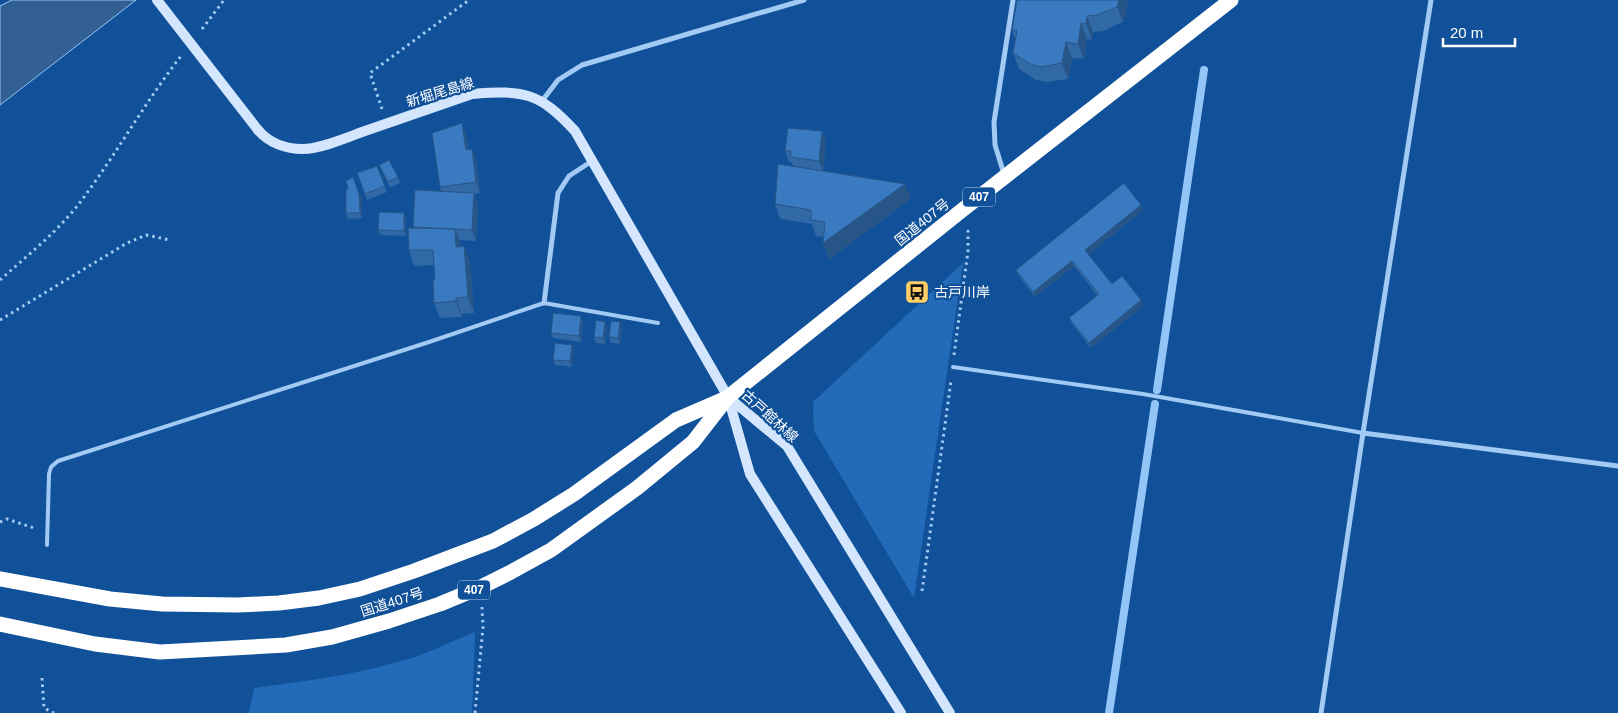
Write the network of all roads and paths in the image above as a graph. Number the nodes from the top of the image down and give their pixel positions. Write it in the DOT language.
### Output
graph roads {
  1 [pos="157,0"];
  2 [pos="224,0"];
  3 [pos="469,0"];
  4 [pos="804,0"];
  5 [pos="1013,0"];
  6 [pos="1232,0"];
  7 [pos="1431,0"];
  8 [pos="200,31"];
  9 [pos="183,54"];
  10 [pos="542,101"];
  11 [pos="381,104"];
  12 [pos="593,161"];
  13 [pos="1005,177"];
  14 [pos="961,211"];
  15 [pos="170,240"];
  16 [pos="0,280"];
  17 [pos="544,303"];
  18 [pos="0,320"];
  19 [pos="658,323"];
  20 [pos="953,367"];
  21 [pos="728,397"];
  22 [pos="1363,433"];
  23 [pos="1618,466"];
  24 [pos="0,522"];
  25 [pos="28,527"];
  26 [pos="47,545"];
  27 [pos="0,579"];
  28 [pos="481,586"];
  29 [pos="922,591"];
  30 [pos="0,624"];
  31 [pos="42,678"];
  32 [pos="54,713"];
  33 [pos="475,713"];
  34 [pos="902,713"];
  35 [pos="950,713"];
  36 [pos="1321,713"];
  1 -- 10 [label="main road, 新堀尾島線, bridge"];
  2 -- 8 [label="path"];
  3 -- 11 [label="path"];
  4 -- 10 [label="street"];
  5 -- 13 [label="street"];
  6 -- 13 [label="highway, 国道407号 / 407"];
  7 -- 22 [label="street"];
  9 -- 16 [label="path"];
  10 -- 12 [label="main road, 新堀尾島線"];
  12 -- 17 [label="street"];
  12 -- 21 [label="main road, 新堀尾島線"];
  13 -- 14 [label="highway, 国道407号 / 407"];
  14 -- 20 [label="path"];
  14 -- 21 [label="highway, 国道407号 / 407"];
  15 -- 18 [label="path"];
  17 -- 19 [label="lane"];
  17 -- 26 [label="lane"];
  20 -- 22 [label="lane"];
  20 -- 29 [label="path"];
  21 -- 27 [label="highway, 国道407号 / 407"];
  21 -- 28 [label="highway, 国道407号 / 407"];
  21 -- 34 [label="main road, 古戸館林線"];
  21 -- 35 [label="main road, 古戸館林線"];
  22 -- 23 [label="street"];
  22 -- 36 [label="street"];
  24 -- 25 [label="path"];
  28 -- 30 [label="highway, 国道407号 / 407"];
  28 -- 33 [label="path"];
  31 -- 32 [label="path"];
}
